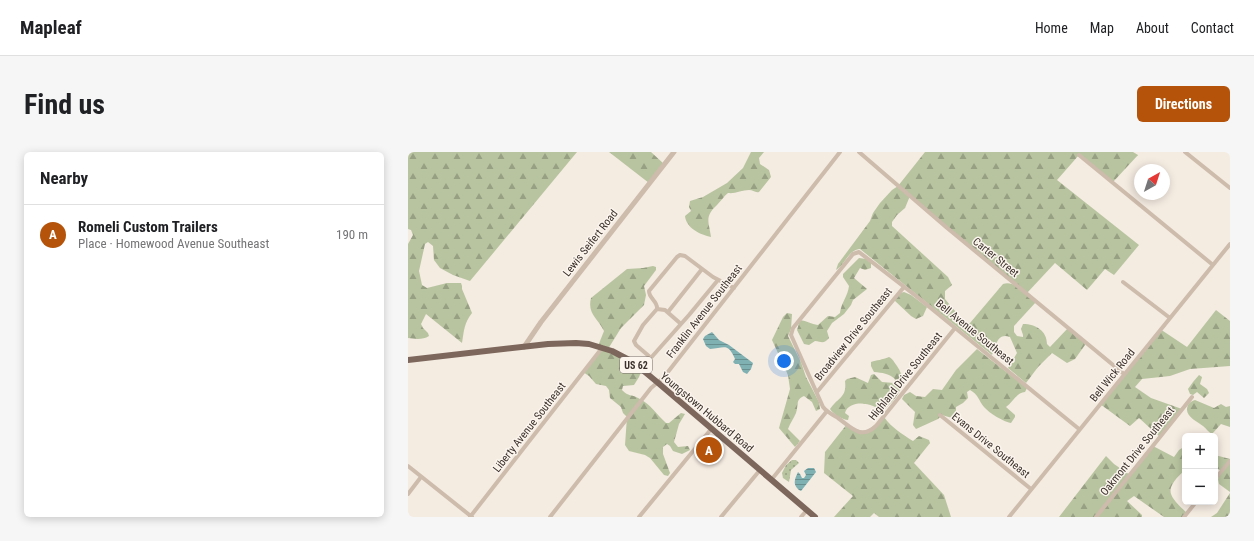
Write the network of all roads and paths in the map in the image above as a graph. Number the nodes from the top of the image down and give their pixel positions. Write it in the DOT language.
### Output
graph roads {
  1 [pos="674,152"];
  2 [pos="840,152"];
  3 [pos="859,152"];
  4 [pos="1185,152"];
  5 [pos="1079,155"];
  6 [pos="1230,188"];
  7 [pos="1230,244"];
  8 [pos="1213,265"];
  9 [pos="702,269"];
  10 [pos="718,280"];
  11 [pos="1123,282"];
  12 [pos="904,287"];
  13 [pos="734,288"];
  14 [pos="657,309"];
  15 [pos="668,312"];
  16 [pos="1170,318"];
  17 [pos="681,324"];
  18 [pos="955,328"];
  19 [pos="524,347"];
  20 [pos="602,348"];
  21 [pos="650,358"];
  22 [pos="408,360"];
  23 [pos="641,369"];
  24 [pos="1124,374"];
  25 [pos="657,382"];
  26 [pos="817,392"];
  27 [pos="1192,397"];
  28 [pos="826,411"];
  29 [pos="940,415"];
  30 [pos="712,428"];
  31 [pos="1080,429"];
  32 [pos="1230,460"];
  33 [pos="408,466"];
  34 [pos="760,470"];
  35 [pos="1218,475"];
  36 [pos="421,477"];
  37 [pos="772,479"];
  38 [pos="1031,489"];
  39 [pos="408,494"];
  40 [pos="1194,505"];
  41 [pos="807,510"];
  42 [pos="470,517"];
  43 [pos="550,517"];
  44 [pos="639,517"];
  45 [pos="722,517"];
  46 [pos="801,517"];
  47 [pos="815,517"];
  48 [pos="1008,517"];
  49 [pos="1096,517"];
  50 [pos="1184,517"];
  1 -- 19 [label="street, Lewis Seifert Road"];
  2 -- 13 [label="street, Franklin Avenue Southeast"];
  3 -- 24 [label="street, Carter Street"];
  4 -- 6 [label="street"];
  5 -- 8 [label="street"];
  7 -- 8 [label="street, Bell Wick Road"];
  8 -- 16 [label="street, Bell Wick Road"];
  9 -- 10 [label="street"];
  9 -- 14 [label="street"];
  9 -- 15 [label="street"];
  10 -- 13 [label="street"];
  10 -- 17 [label="street"];
  11 -- 16 [label="street"];
  12 -- 18 [label="street, Bell Avenue Southeast"];
  12 -- 26 [label="street, Broadview Drive Southeast"];
  12 -- 26 [label="street, Bell Avenue Southeast"];
  13 -- 25 [label="street, Franklin Avenue Southeast"];
  14 -- 15 [label="street"];
  14 -- 21 [label="street"];
  15 -- 17 [label="street"];
  16 -- 24 [label="street, Bell Wick Road"];
  17 -- 21 [label="street"];
  18 -- 28 [label="street, Highland Drive Southeast"];
  18 -- 31 [label="street, Bell Avenue Southeast"];
  19 -- 20 [label="main road, Youngstown Hubbard Road / US 62"];
  19 -- 22 [label="main road, Youngstown Hubbard Road / US 62"];
  20 -- 23 [label="main road, Youngstown Hubbard Road / US 62"];
  20 -- 42 [label="street, Liberty Avenue Southeast"];
  21 -- 23 [label="street"];
  23 -- 25 [label="main road, Youngstown Hubbard Road / US 62"];
  24 -- 31 [label="street, Bell Wick Road"];
  25 -- 30 [label="main road, Youngstown Hubbard Road / US 62"];
  25 -- 43 [label="street, Franklin Avenue Southeast"];
  26 -- 28 [label="street"];
  27 -- 49 [label="street, Oakmont Drive Southeast"];
  28 -- 37 [label="street"];
  29 -- 38 [label="street, Evans Drive Southeast"];
  30 -- 34 [label="main road, Youngstown Hubbard Road / US 62"];
  30 -- 44 [label="street"];
  31 -- 38 [label="street, Bell Wick Road"];
  32 -- 35 [label="street"];
  33 -- 36 [label="street"];
  34 -- 37 [label="main road, Youngstown Hubbard Road / US 62"];
  34 -- 45 [label="street"];
  36 -- 39 [label="street"];
  36 -- 42 [label="street"];
  37 -- 41 [label="main road, Youngstown Hubbard Road / US 62"];
  38 -- 48 [label="street, Bell Wick Road"];
  40 -- 50 [label="street"];
  41 -- 46 [label="street"];
  41 -- 47 [label="main road, Youngstown Hubbard Road / US 62"];
}
